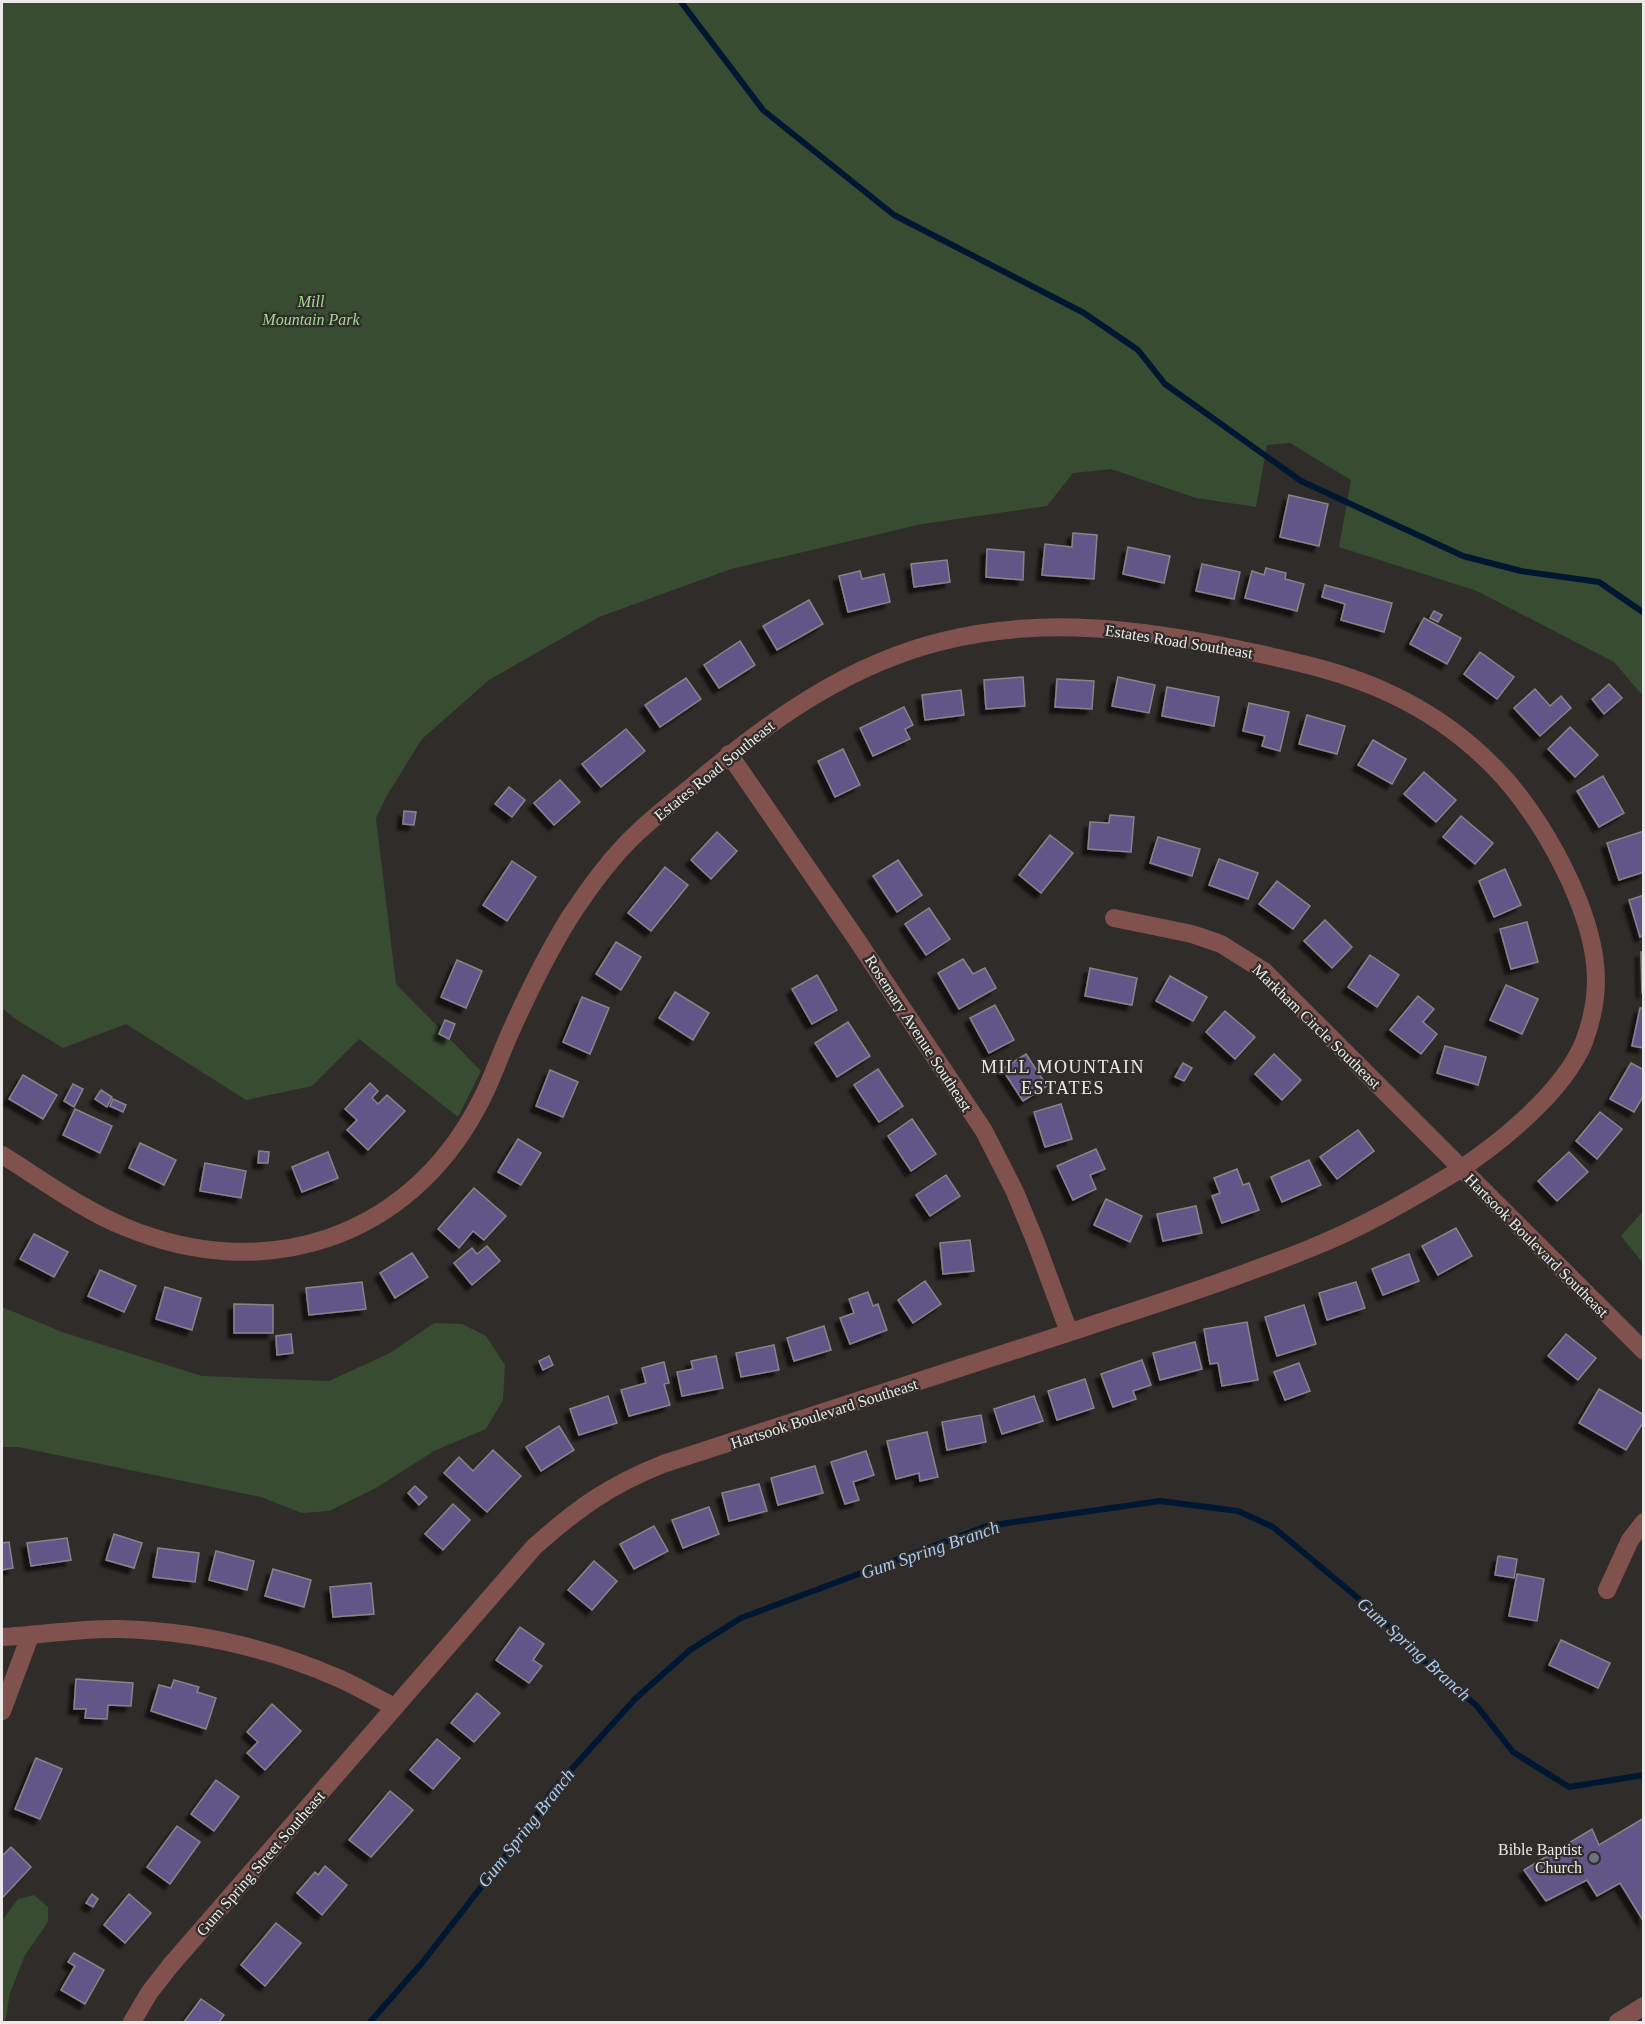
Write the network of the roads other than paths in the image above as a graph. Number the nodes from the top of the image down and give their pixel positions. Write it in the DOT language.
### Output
graph roads {
  1 [pos="729,754"];
  2 [pos="1114,918"];
  3 [pos="2,1155"];
  4 [pos="1461,1168"];
  5 [pos="1069,1332"];
  6 [pos="1644,1352"];
  7 [pos="1644,1522"];
  8 [pos="1607,1590"];
  9 [pos="30,1636"];
  10 [pos="2,1637"];
  11 [pos="395,1707"];
  12 [pos="2,1711"];
  13 [pos="1644,2006"];
  14 [pos="132,2022"];
  15 [pos="1618,2022"];
  1 -- 3 [label="street, Estates Road Southeast"];
  1 -- 4 [label="street, Estates Road Southeast"];
  1 -- 5 [label="street, Rosemary Avenue Southeast"];
  2 -- 4 [label="street, Markham Circle Southeast"];
  4 -- 5 [label="street, Hartsook Boulevard Southeast"];
  4 -- 6 [label="street, Hartsook Boulevard Southeast"];
  5 -- 11 [label="street, Hartsook Boulevard Southeast"];
  7 -- 8 [label="street"];
  9 -- 10 [label="street"];
  9 -- 11 [label="street"];
  9 -- 12 [label="street"];
  11 -- 14 [label="street, Gum Spring Street Southeast"];
  13 -- 15 [label="street"];
}
